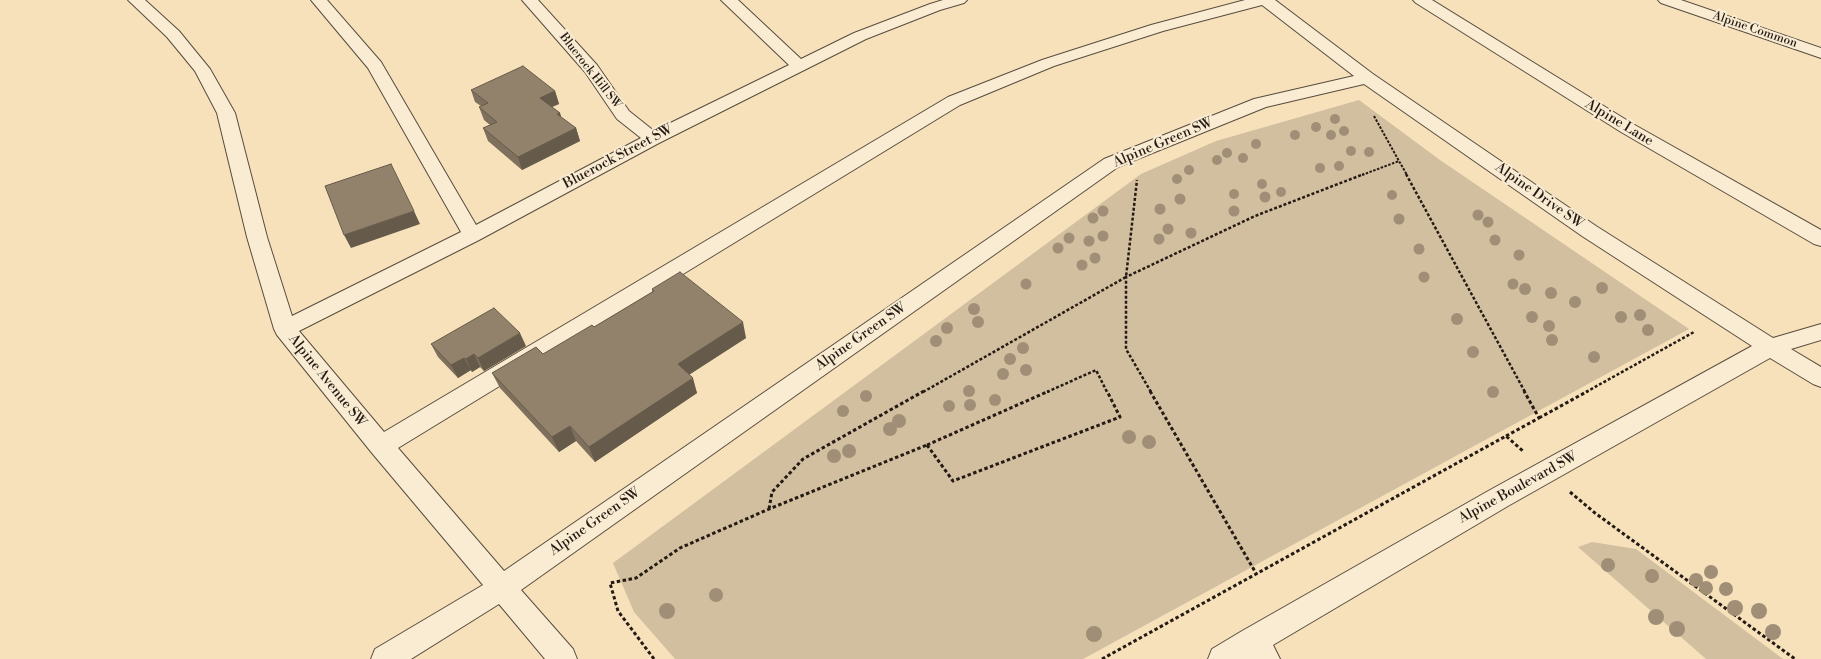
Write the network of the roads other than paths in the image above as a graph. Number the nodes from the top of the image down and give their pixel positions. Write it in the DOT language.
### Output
graph roads {
  1 [pos="136,0"];
  2 [pos="319,0"];
  3 [pos="530,0"];
  4 [pos="729,0"];
  5 [pos="959,0"];
  6 [pos="1264,0"];
  7 [pos="1421,0"];
  8 [pos="1666,0"];
  9 [pos="930,4"];
  10 [pos="1821,53"];
  11 [pos="799,66"];
  12 [pos="1367,78"];
  13 [pos="653,138"];
  14 [pos="472,235"];
  15 [pos="1821,239"];
  16 [pos="285,329"];
  17 [pos="1821,332"];
  18 [pos="1770,347"];
  19 [pos="1821,378"];
  20 [pos="381,446"];
  21 [pos="503,587"];
  22 [pos="1259,650"];
  23 [pos="385,659"];
  24 [pos="563,659"];
  25 [pos="1222,659"];
  1 -- 16 [label="street, Alpine Avenue SW"];
  2 -- 14 [label="street"];
  3 -- 13 [label="street, Bluerock Hill SW"];
  4 -- 11 [label="street"];
  5 -- 9 [label="street, Bluerock Street SW"];
  6 -- 12 [label="street, Alpine Drive SW"];
  6 -- 20 [label="street"];
  7 -- 15 [label="street, Alpine Lane"];
  8 -- 10 [label="street, Alpine Common"];
  9 -- 11 [label="street, Bluerock Street SW"];
  11 -- 13 [label="street, Bluerock Street SW"];
  12 -- 18 [label="street, Alpine Drive SW"];
  12 -- 21 [label="street, Alpine Green SW"];
  13 -- 14 [label="street, Bluerock Street SW"];
  14 -- 16 [label="street, Bluerock Street SW"];
  16 -- 20 [label="street, Alpine Avenue SW"];
  17 -- 18 [label="street, Alpine Boulevard SW"];
  18 -- 19 [label="street, Alpine Drive SW"];
  18 -- 22 [label="street, Alpine Boulevard SW"];
  20 -- 21 [label="street, Alpine Avenue SW"];
  21 -- 23 [label="street, Alpine Green SW"];
  21 -- 24 [label="street, Alpine Avenue SW"];
  22 -- 25 [label="street, Alpine Boulevard SW"];
}
